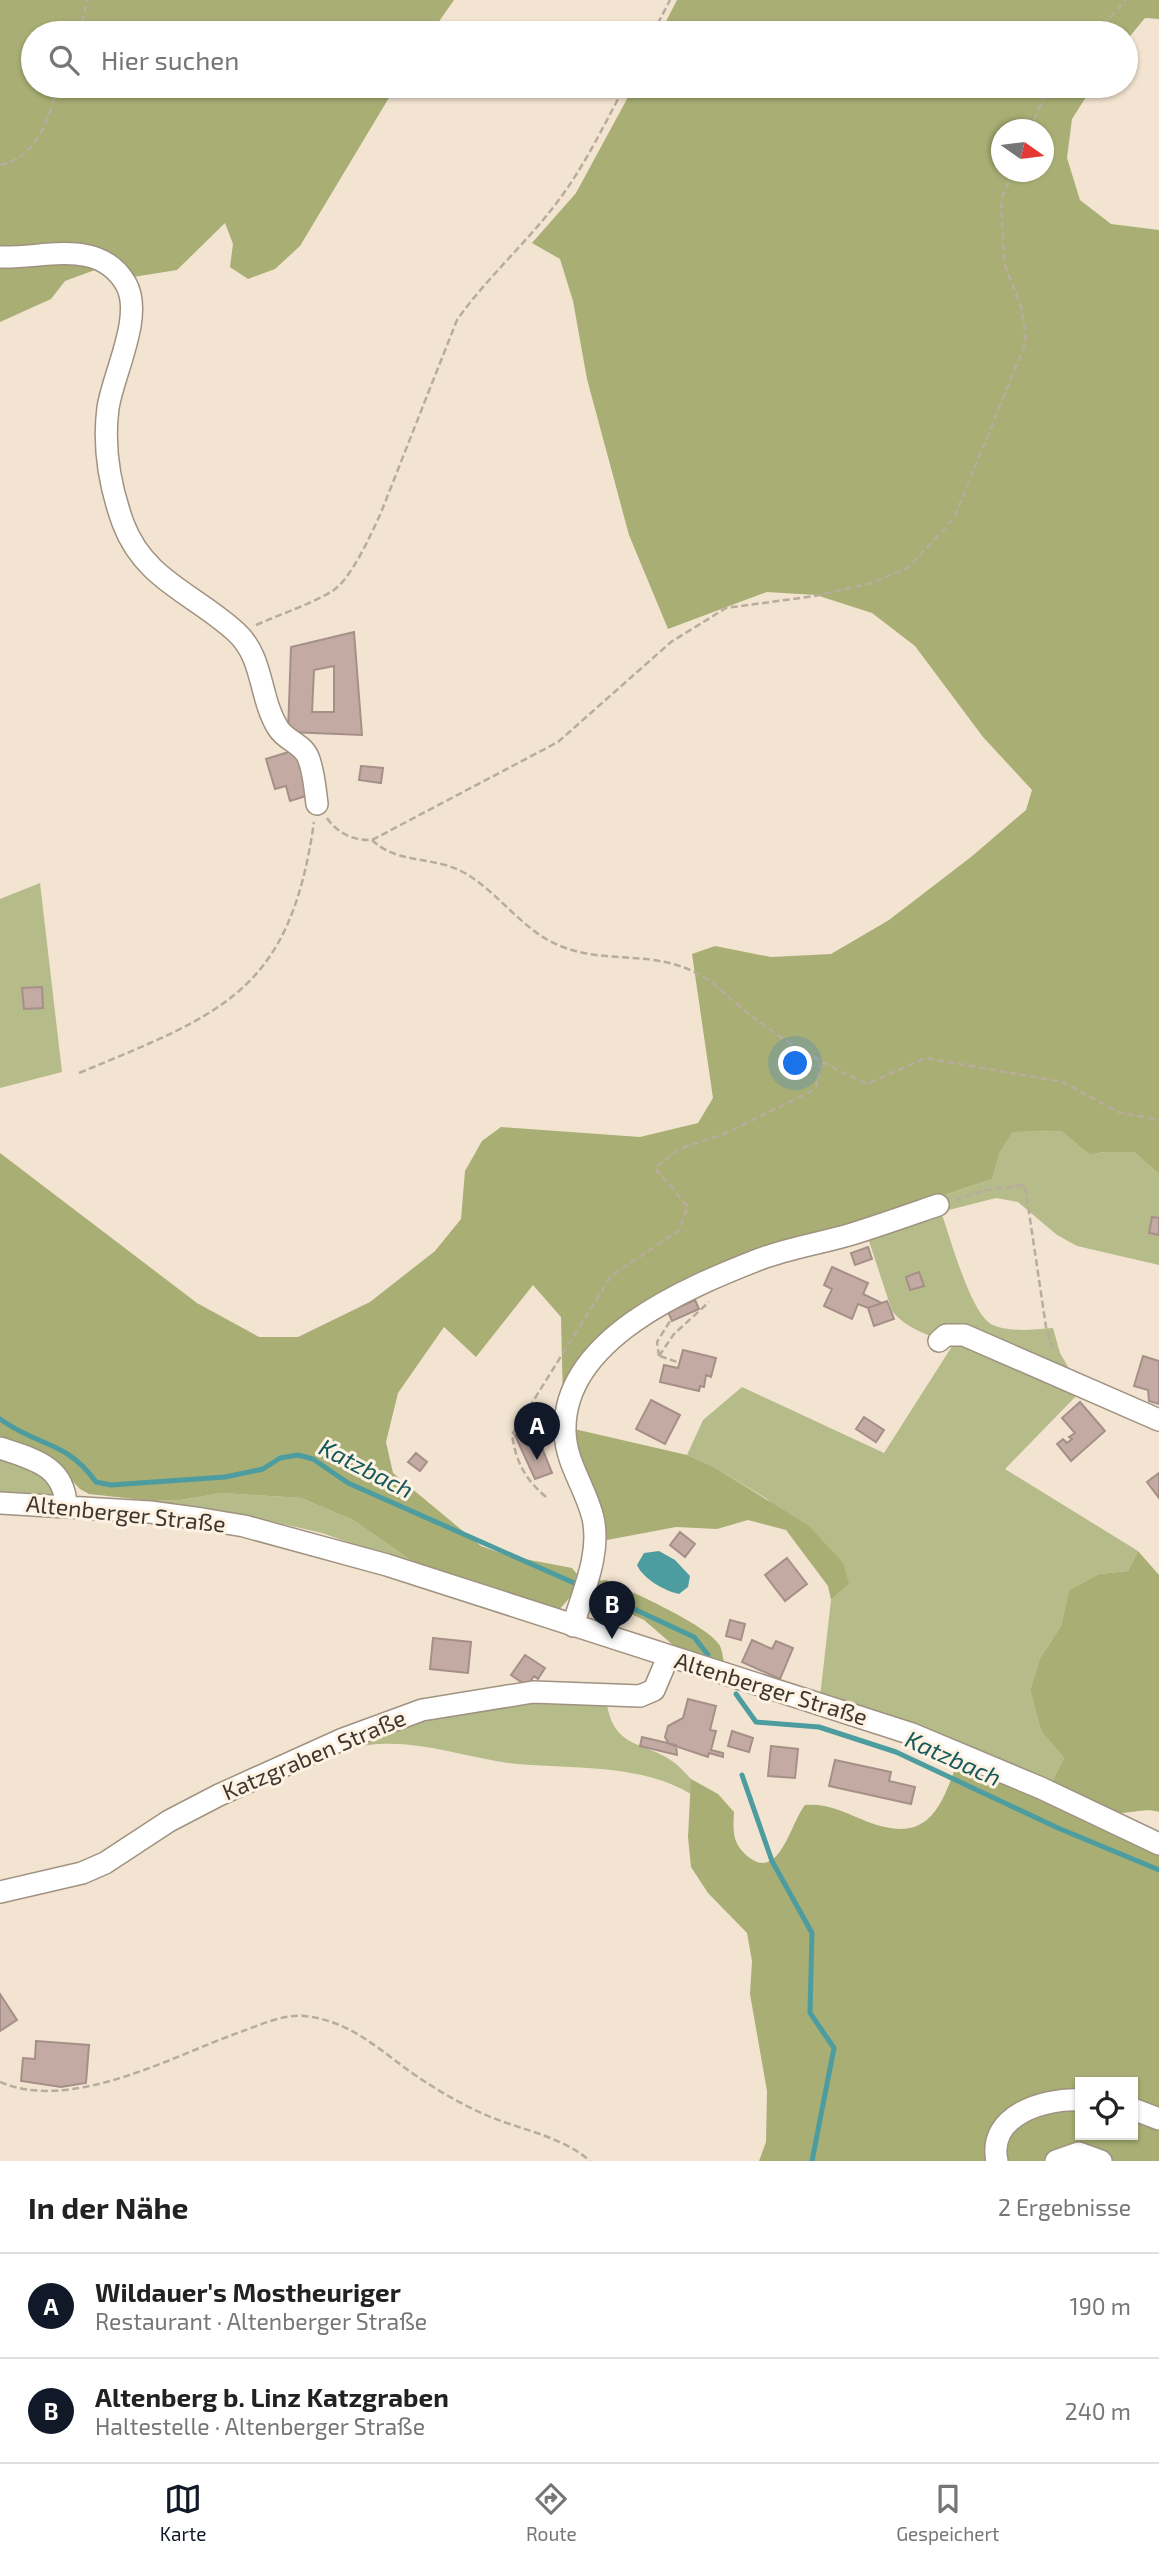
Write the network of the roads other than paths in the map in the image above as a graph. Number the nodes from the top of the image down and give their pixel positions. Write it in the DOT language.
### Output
graph roads {
  1 [pos="0,257"];
  2 [pos="317,804"];
  3 [pos="938,1205"];
  4 [pos="939,1341"];
  5 [pos="1159,1420"];
  6 [pos="0,1448"];
  7 [pos="0,1503"];
  8 [pos="66,1506"];
  9 [pos="573,1626"];
  10 [pos="667,1657"];
  11 [pos="1159,1844"];
  12 [pos="0,1892"];
  13 [pos="1075,2101"];
  14 [pos="1138,2111"];
  15 [pos="1159,2119"];
  16 [pos="997,2161"];
  17 [pos="1056,2161"];
  18 [pos="1101,2161"];
  1 -- 2 [label="street"];
  3 -- 9 [label="street"];
  4 -- 5 [label="street"];
  6 -- 8 [label="street"];
  7 -- 8 [label="street, Altenberger Straße"];
  8 -- 9 [label="street, Altenberger Straße"];
  9 -- 10 [label="street, Altenberger Straße"];
  10 -- 11 [label="street, Altenberger Straße"];
  10 -- 12 [label="street, Katzgraben Straße"];
  13 -- 16 [label="street"];
  14 -- 15 [label="street"];
  17 -- 18 [label="street"];
}
